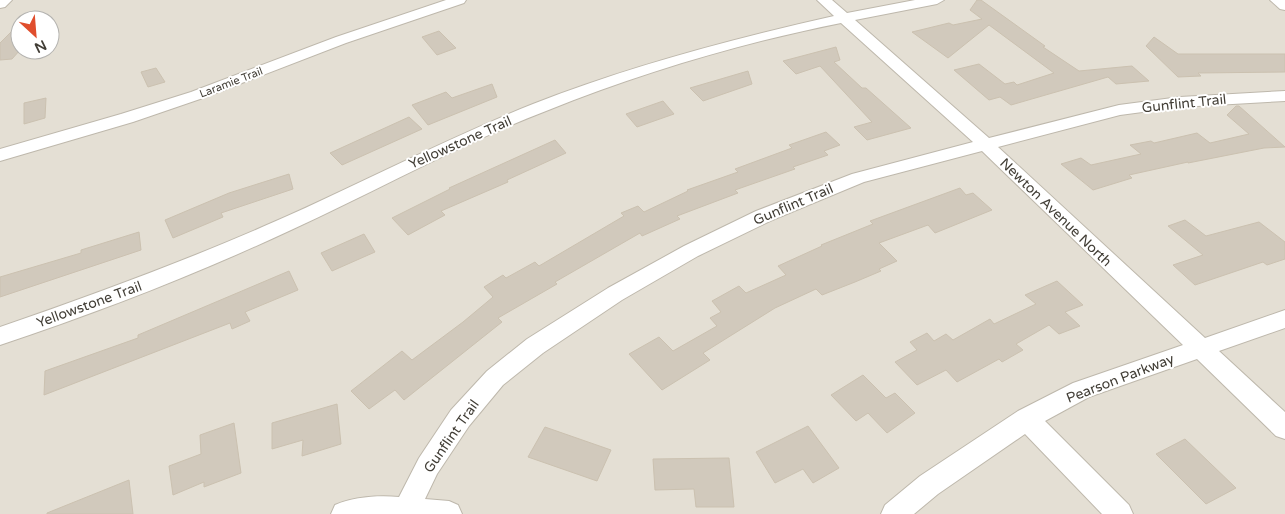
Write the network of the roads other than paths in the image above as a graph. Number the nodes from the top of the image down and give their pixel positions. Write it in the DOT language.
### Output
graph roads {
  1 [pos="4,0"];
  2 [pos="459,0"];
  3 [pos="824,0"];
  4 [pos="937,0"];
  5 [pos="1277,0"];
  6 [pos="0,4"];
  7 [pos="1285,6"];
  8 [pos="844,19"];
  9 [pos="1285,96"];
  10 [pos="985,144"];
  11 [pos="0,155"];
  12 [pos="1285,319"];
  13 [pos="0,336"];
  14 [pos="1199,348"];
  15 [pos="1027,419"];
  16 [pos="1285,428"];
  17 [pos="406,510"];
  18 [pos="344,514"];
  19 [pos="448,514"];
  20 [pos="894,514"];
  21 [pos="1120,514"];
  1 -- 6 [label="street"];
  2 -- 11 [label="street, Laramie Trail"];
  3 -- 8 [label="street, Newton Avenue North"];
  4 -- 8 [label="street, Yellowstone Trail"];
  5 -- 7 [label="street"];
  8 -- 10 [label="street, Newton Avenue North"];
  8 -- 13 [label="street, Yellowstone Trail"];
  9 -- 10 [label="street, Gunflint Trail"];
  10 -- 14 [label="street, Newton Avenue North"];
  10 -- 17 [label="street, Gunflint Trail"];
  12 -- 14 [label="street, Pearson Parkway"];
  14 -- 15 [label="street, Pearson Parkway"];
  14 -- 16 [label="street, Newton Avenue North"];
  15 -- 20 [label="street, Pearson Parkway"];
  15 -- 21 [label="street"];
  17 -- 18 [label="street"];
  17 -- 19 [label="street"];
}
